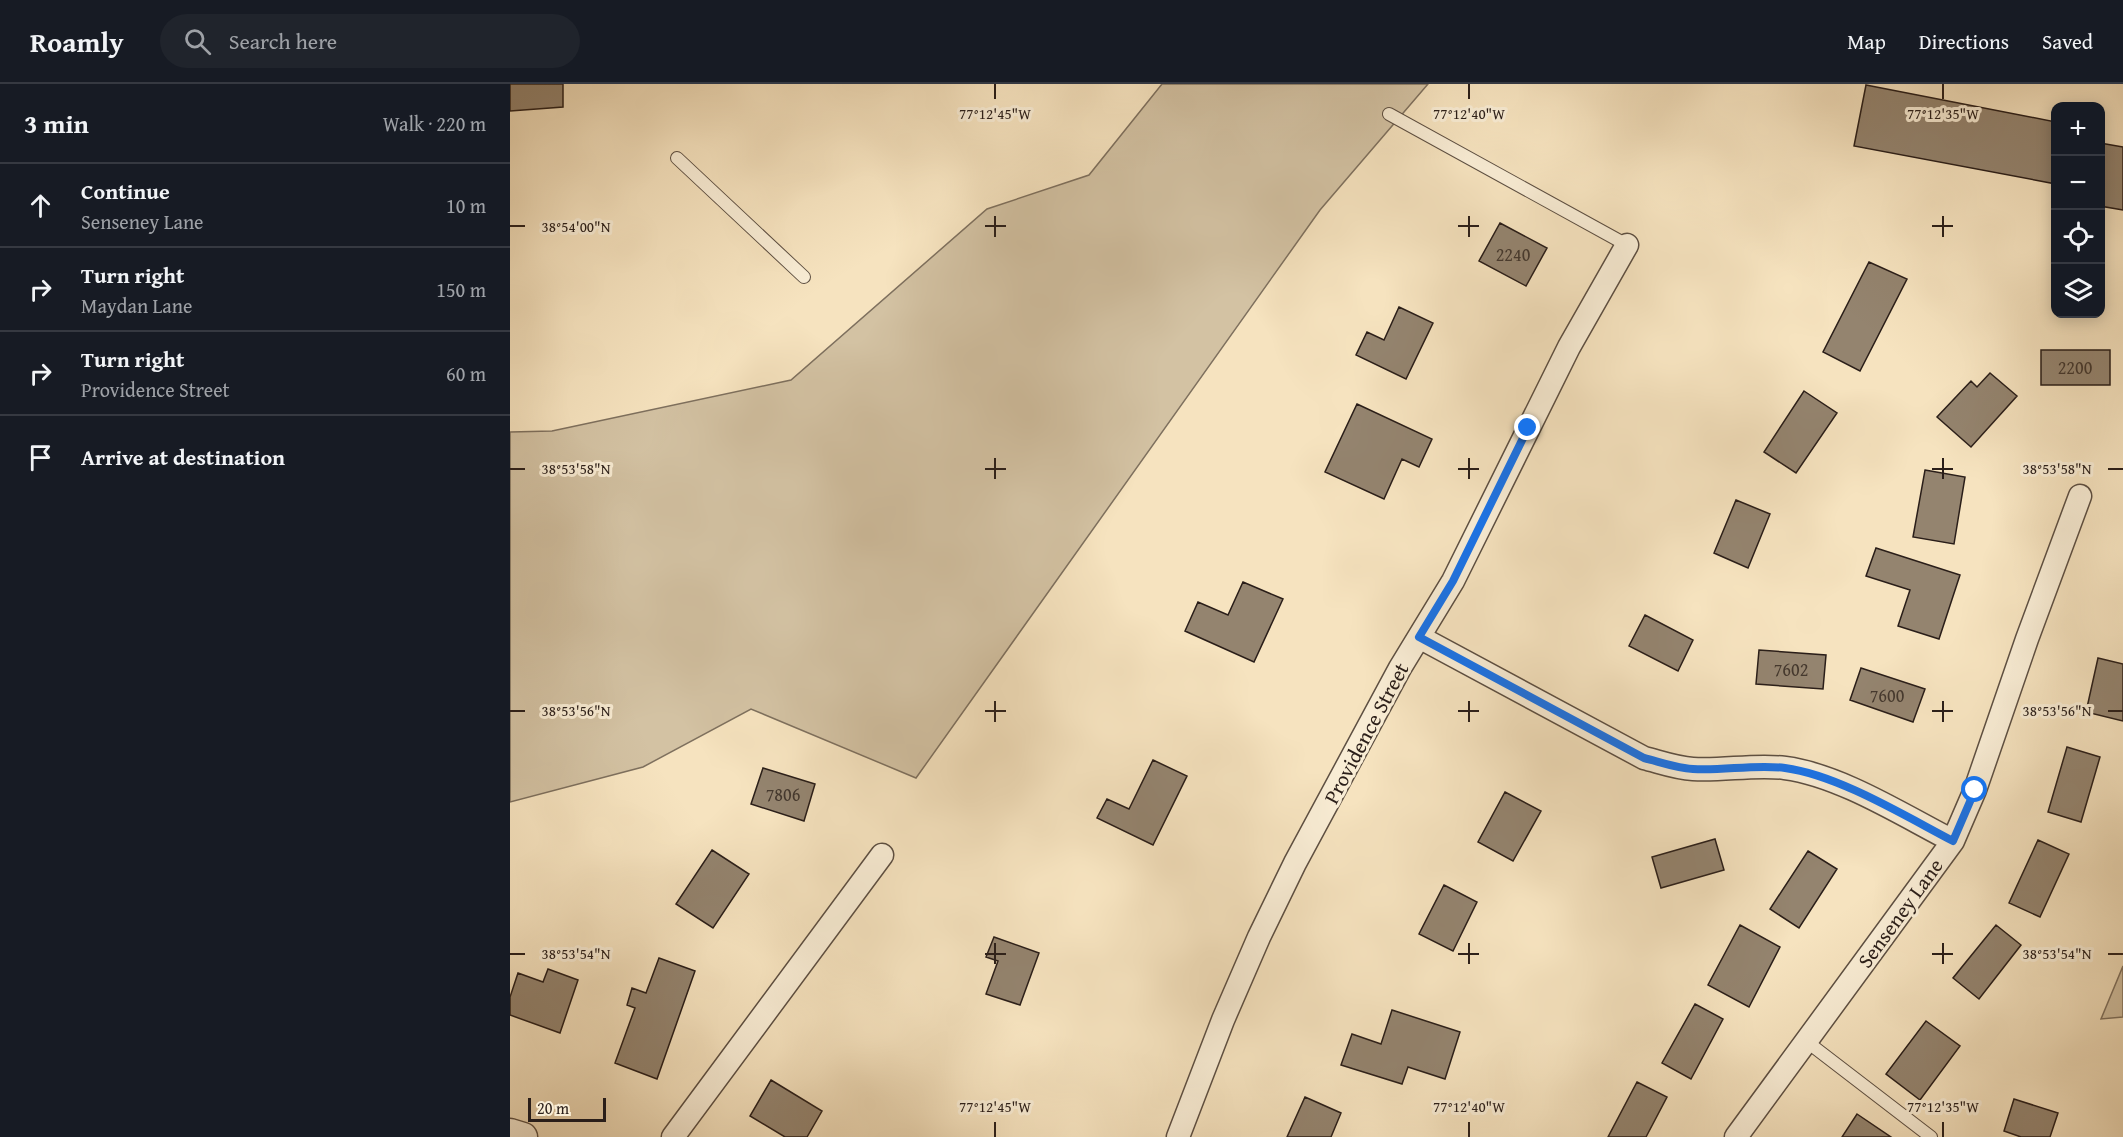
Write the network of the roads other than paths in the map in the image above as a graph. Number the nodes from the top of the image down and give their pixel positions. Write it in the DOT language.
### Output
graph roads {
  1 [pos="1389,114"];
  2 [pos="677,158"];
  3 [pos="1628,245"];
  4 [pos="804,277"];
  5 [pos="2080,496"];
  6 [pos="1419,637"];
  7 [pos="1953,841"];
  8 [pos="882,855"];
  9 [pos="1806,1041"];
  10 [pos="510,1133"];
  11 [pos="523,1137"];
  12 [pos="673,1137"];
  13 [pos="1178,1137"];
  14 [pos="1736,1137"];
  15 [pos="1931,1137"];
  1 -- 3 [label="lane"];
  2 -- 4 [label="lane"];
  3 -- 6 [label="street, Providence Street"];
  5 -- 7 [label="street, Senseney Lane"];
  6 -- 7 [label="street"];
  6 -- 13 [label="street, Providence Street"];
  7 -- 9 [label="street, Senseney Lane"];
  8 -- 12 [label="street"];
  9 -- 14 [label="street, Senseney Lane"];
  9 -- 15 [label="lane"];
  10 -- 11 [label="street"];
}
